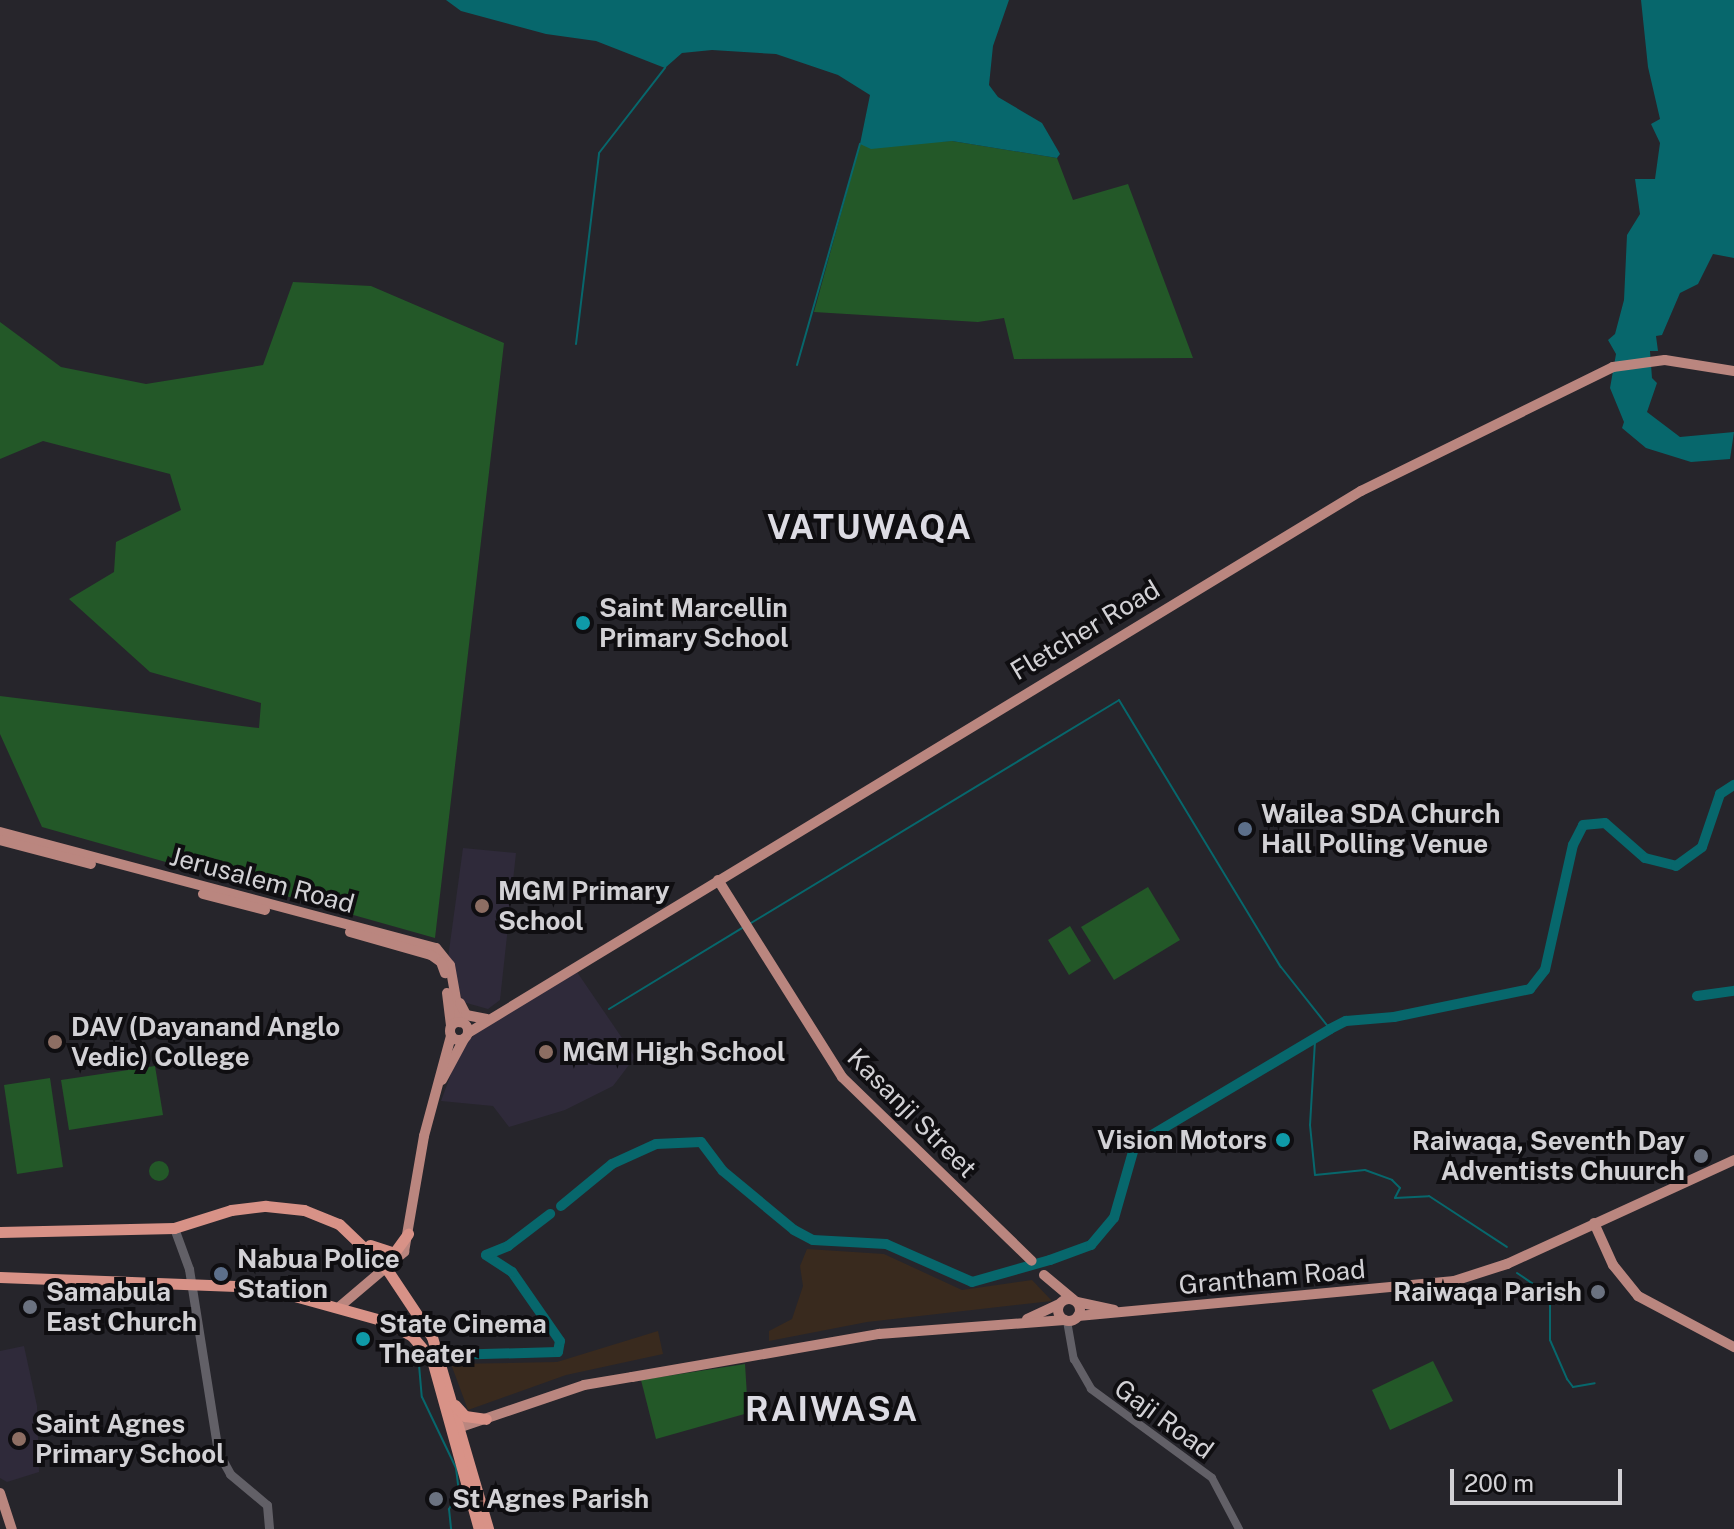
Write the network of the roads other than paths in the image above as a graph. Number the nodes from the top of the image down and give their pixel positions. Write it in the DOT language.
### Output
graph roads {
  1 [pos="1734,371"];
  2 [pos="0,832"];
  3 [pos="0,840"];
  4 [pos="718,880"];
  5 [pos="453,978"];
  6 [pos="489,1019"];
  7 [pos="460,1030"];
  8 [pos="1734,1160"];
  9 [pos="1594,1223"];
  10 [pos="174,1228"];
  11 [pos="0,1232"];
  12 [pos="408,1234"];
  13 [pos="356,1236"];
  14 [pos="388,1271"];
  15 [pos="0,1277"];
  16 [pos="192,1284"];
  17 [pos="1068,1302"];
  18 [pos="338,1308"];
  19 [pos="1124,1312"];
  20 [pos="1071,1318"];
  21 [pos="1022,1321"];
  22 [pos="1734,1347"];
  23 [pos="453,1401"];
  24 [pos="486,1419"];
  25 [pos="456,1429"];
  26 [pos="0,1493"];
  27 [pos="12,1529"];
  28 [pos="269,1529"];
  29 [pos="479,1529"];
  30 [pos="488,1529"];
  31 [pos="1239,1529"];
  1 -- 4 [label="main road, Fletcher Road"];
  2 -- 5 [label="main road, Jerusalem Road"];
  3 -- 7 [label="main road, Jerusalem Road"];
  4 -- 6 [label="main road, Fletcher Road"];
  4 -- 17 [label="main road, Kasanji Street"];
  5 -- 6 [label="main road"];
  5 -- 7 [label="main road, Jerusalem Road"];
  6 -- 7 [label="main road, Fletcher Road"];
  7 -- 12 [label="main road"];
  8 -- 9 [label="main road, Grantham Road"];
  9 -- 19 [label="main road, Grantham Road"];
  9 -- 22 [label="main road"];
  10 -- 11 [label="highway"];
  10 -- 13 [label="highway"];
  10 -- 16 [label="main road"];
  12 -- 13 [label="highway"];
  12 -- 14 [label="main road"];
  13 -- 14 [label="highway"];
  14 -- 18 [label="main road"];
  14 -- 23 [label="highway"];
  15 -- 16 [label="highway"];
  16 -- 18 [label="highway"];
  16 -- 28 [label="main road"];
  17 -- 19 [label="main road, Grantham Road"];
  17 -- 20 [label="main road"];
  17 -- 20 [label="main road"];
  17 -- 21 [label="main road, Grantham Road"];
  18 -- 25 [label="highway"];
  19 -- 20 [label="main road, Grantham Road"];
  20 -- 21 [label="main road, Grantham Road"];
  20 -- 31 [label="street, Gaji Road"];
  21 -- 24 [label="main road, Grantham Road"];
  23 -- 24 [label="highway"];
  23 -- 25 [label="highway"];
  24 -- 25 [label="main road, Grantham Road"];
  25 -- 29 [label="highway"];
  25 -- 30 [label="highway"];
  26 -- 27 [label="main road"];
}
